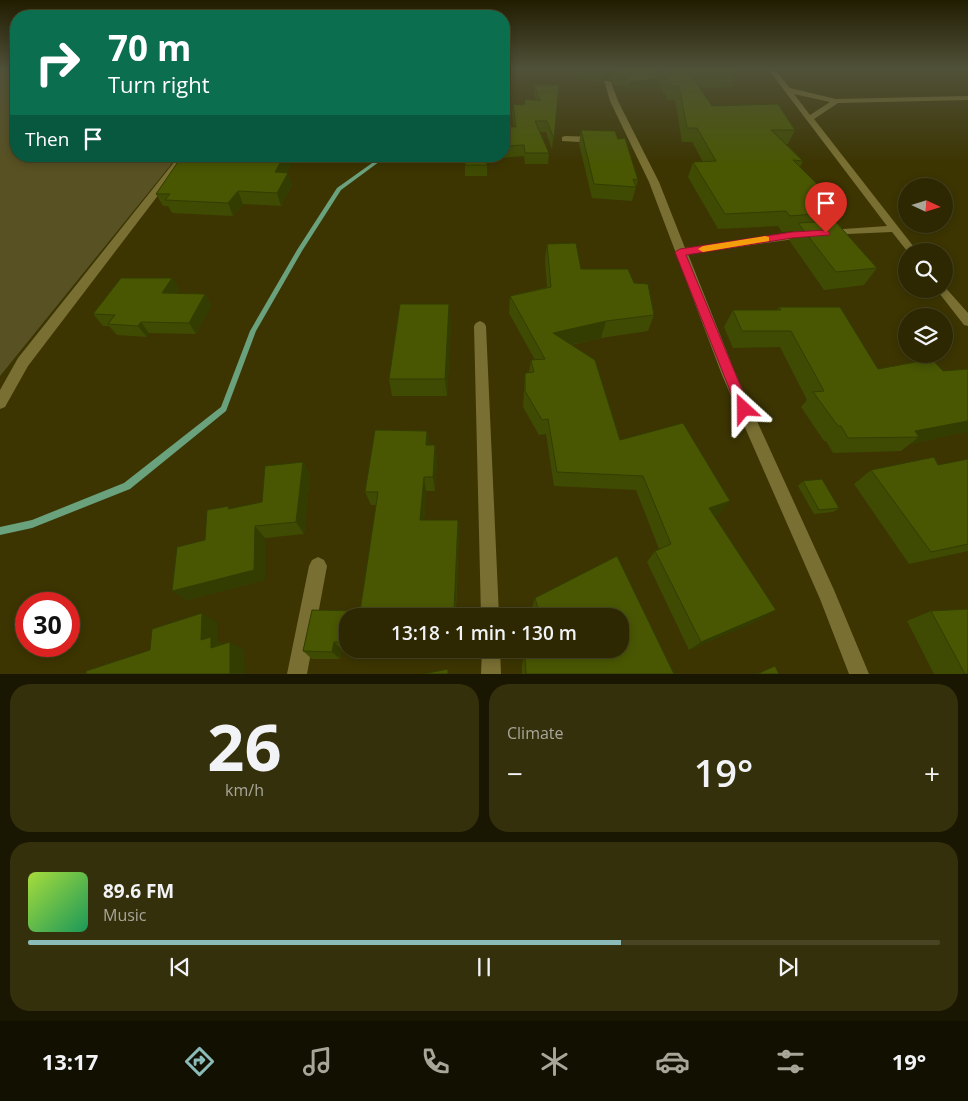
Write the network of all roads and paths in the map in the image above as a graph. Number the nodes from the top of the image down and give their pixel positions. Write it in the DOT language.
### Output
graph roads {
  1 [pos="614,100"];
  2 [pos="795,100"];
  3 [pos="860,100"];
  4 [pos="836,101"];
  5 [pos="809,119"];
  6 [pos="564,139"];
  7 [pos="604,140"];
  8 [pos="179,162"];
  9 [pos="894,229"];
  10 [pos="905,243"];
  11 [pos="680,252"];
  12 [pos="949,298"];
  13 [pos="968,322"];
  14 [pos="480,326"];
  15 [pos="0,403"];
  16 [pos="318,566"];
  17 [pos="490,608"];
  18 [pos="491,658"];
  19 [pos="296,674"];
  20 [pos="492,674"];
  21 [pos="860,674"];
  1 -- 11 [label="street"];
  2 -- 5 [label="street"];
  3 -- 4 [label="street"];
  4 -- 5 [label="street"];
  5 -- 9 [label="street"];
  6 -- 7 [label="street"];
  8 -- 15 [label="street"];
  9 -- 10 [label="street"];
  9 -- 11 [label="street"];
  11 -- 21 [label="street"];
  12 -- 13 [label="street"];
  14 -- 17 [label="street"];
  16 -- 19 [label="street"];
  18 -- 20 [label="street"];
}
